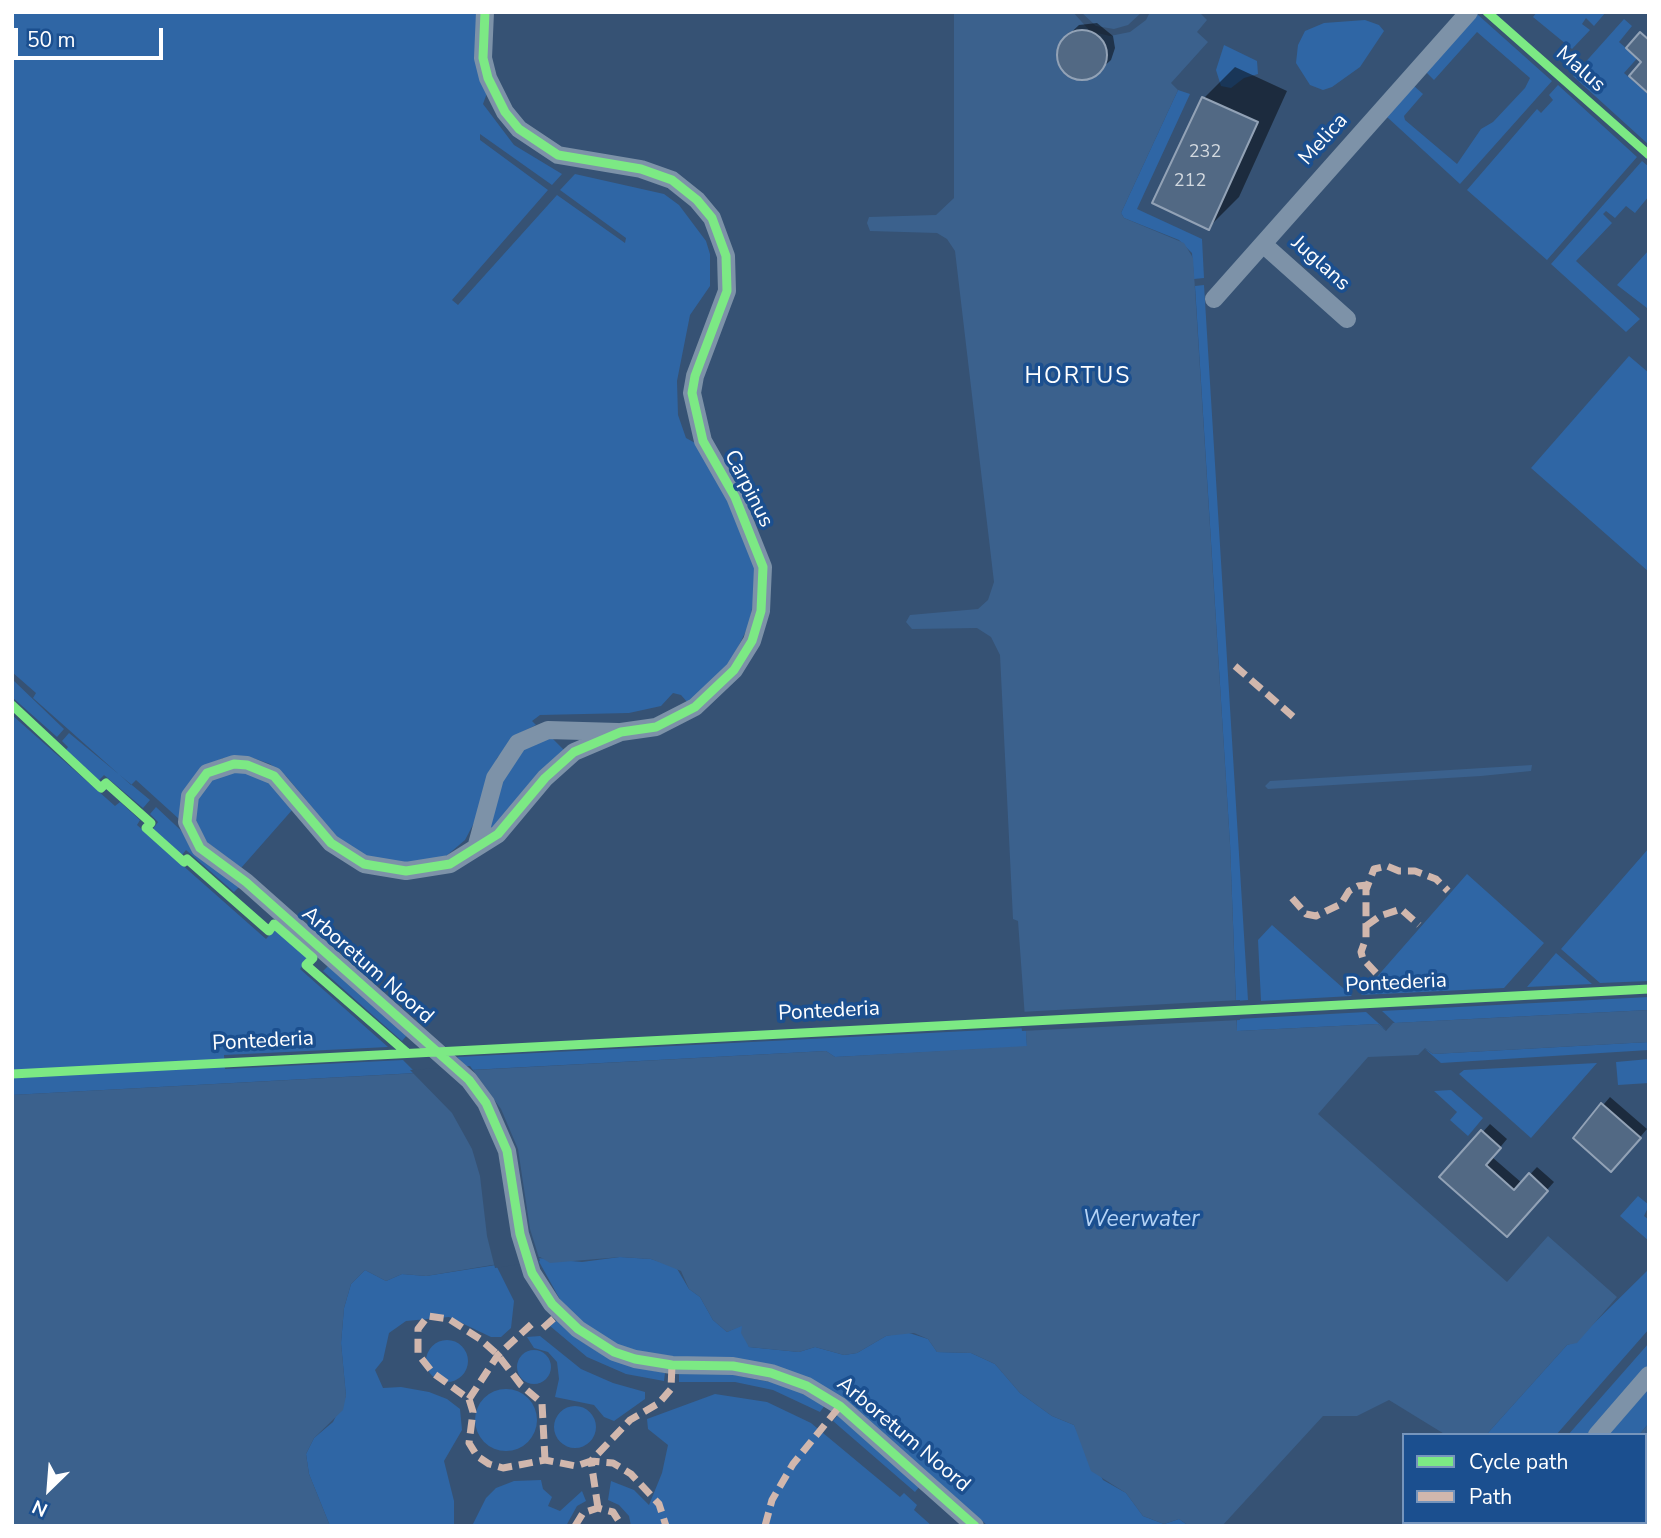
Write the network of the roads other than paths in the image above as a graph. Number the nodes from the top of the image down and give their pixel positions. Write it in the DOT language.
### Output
graph roads {
  1 [pos="485,12"];
  2 [pos="1469,12"];
  3 [pos="1263,244"];
  4 [pos="1214,299"];
  5 [pos="1347,319"];
  6 [pos="621,732"];
  7 [pos="192,835"];
  8 [pos="476,848"];
  9 [pos="1649,1375"];
  10 [pos="1599,1433"];
  11 [pos="975,1526"];
  1 -- 6 [label="street, Carpinus"];
  2 -- 3 [label="street, Melica"];
  3 -- 4 [label="street, Melica"];
  3 -- 5 [label="street, Juglans"];
  6 -- 8 [label="street, Carpinus"];
  6 -- 8 [label="street, Carpinus"];
  7 -- 8 [label="street, Carpinus"];
  7 -- 11 [label="street, Arboretum Noord"];
  9 -- 10 [label="street"];
}
